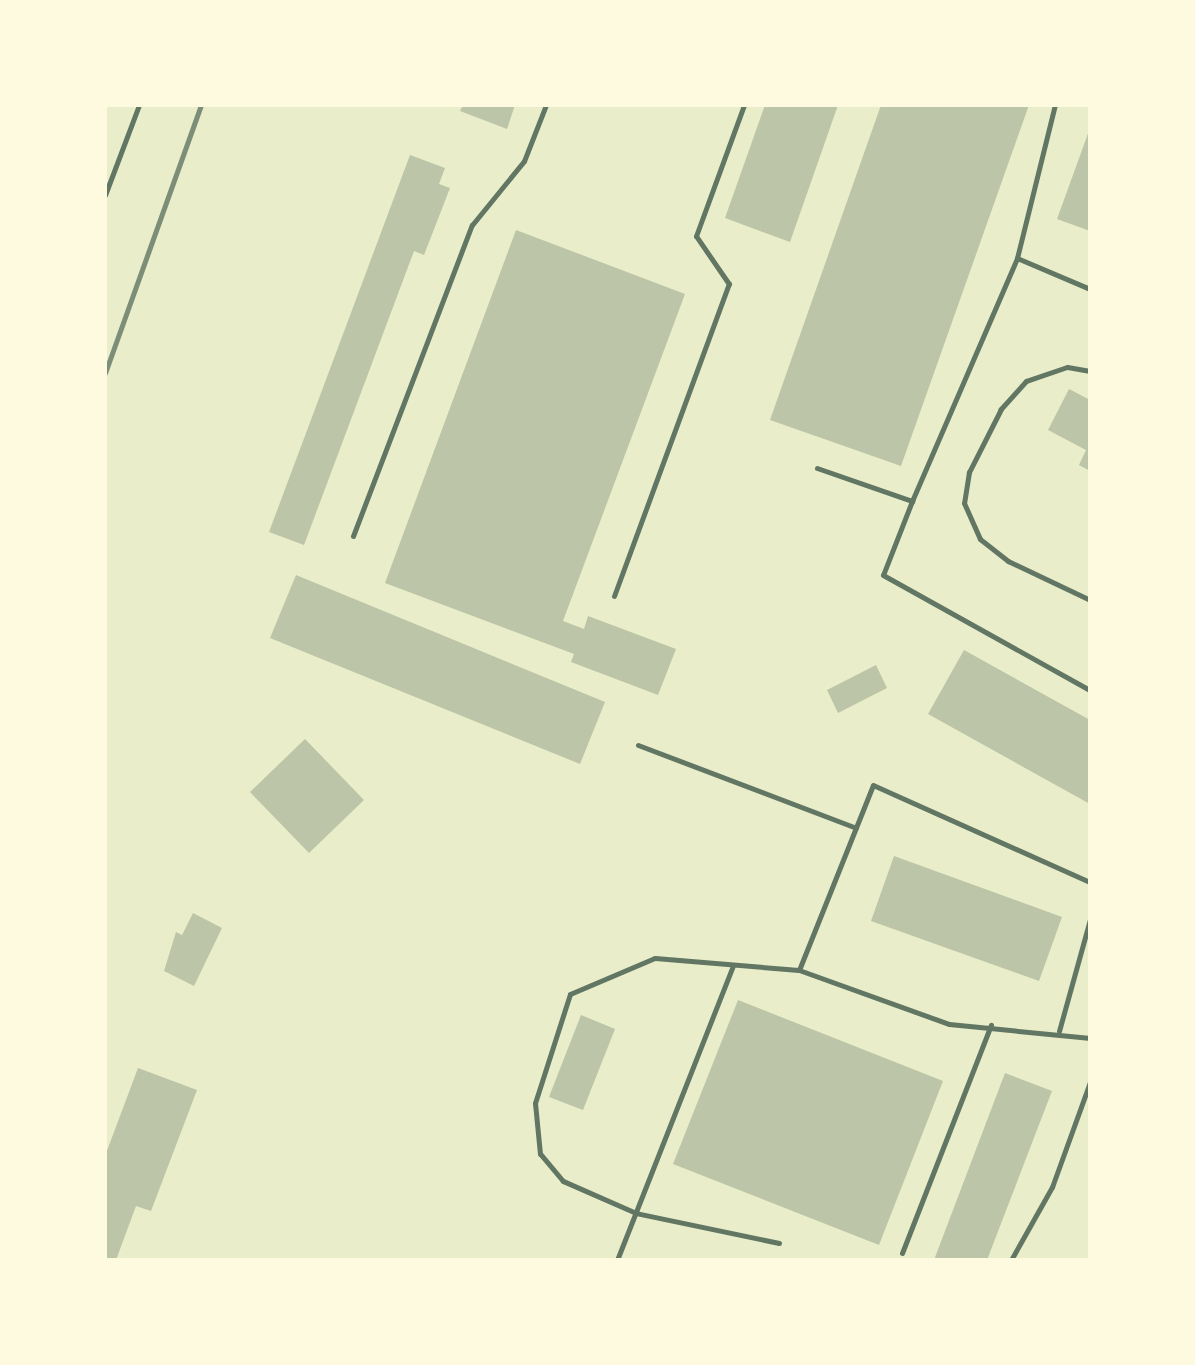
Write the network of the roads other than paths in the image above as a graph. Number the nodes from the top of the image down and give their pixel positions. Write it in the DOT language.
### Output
graph roads {
  1 [pos="139,105"];
  2 [pos="546,105"];
  3 [pos="744,105"];
  4 [pos="1055,105"];
  5 [pos="105,195"];
  6 [pos="1017,258"];
  7 [pos="1090,289"];
  8 [pos="1090,371"];
  9 [pos="817,468"];
  10 [pos="912,501"];
  11 [pos="353,536"];
  12 [pos="614,596"];
  13 [pos="1090,600"];
  14 [pos="1090,690"];
  15 [pos="638,745"];
  16 [pos="856,828"];
  17 [pos="1090,882"];
  18 [pos="1090,919"];
  19 [pos="733,965"];
  20 [pos="799,970"];
  21 [pos="991,1025"];
  22 [pos="1059,1031"];
  23 [pos="1090,1038"];
  24 [pos="1090,1082"];
  25 [pos="636,1213"];
  26 [pos="779,1243"];
  27 [pos="902,1253"];
  28 [pos="617,1260"];
  29 [pos="1011,1260"];
  1 -- 5 [label="lane"];
  2 -- 11 [label="lane"];
  3 -- 12 [label="lane"];
  4 -- 6 [label="lane"];
  6 -- 7 [label="lane"];
  6 -- 10 [label="lane"];
  8 -- 13 [label="lane"];
  9 -- 10 [label="lane"];
  10 -- 14 [label="lane"];
  15 -- 16 [label="lane"];
  16 -- 17 [label="lane"];
  16 -- 20 [label="lane"];
  18 -- 22 [label="lane"];
  19 -- 20 [label="lane"];
  19 -- 25 [label="lane"];
  19 -- 25 [label="lane"];
  20 -- 21 [label="lane"];
  21 -- 22 [label="lane"];
  21 -- 27 [label="lane"];
  22 -- 23 [label="lane"];
  24 -- 29 [label="lane"];
  25 -- 26 [label="lane"];
  25 -- 28 [label="lane"];
}
